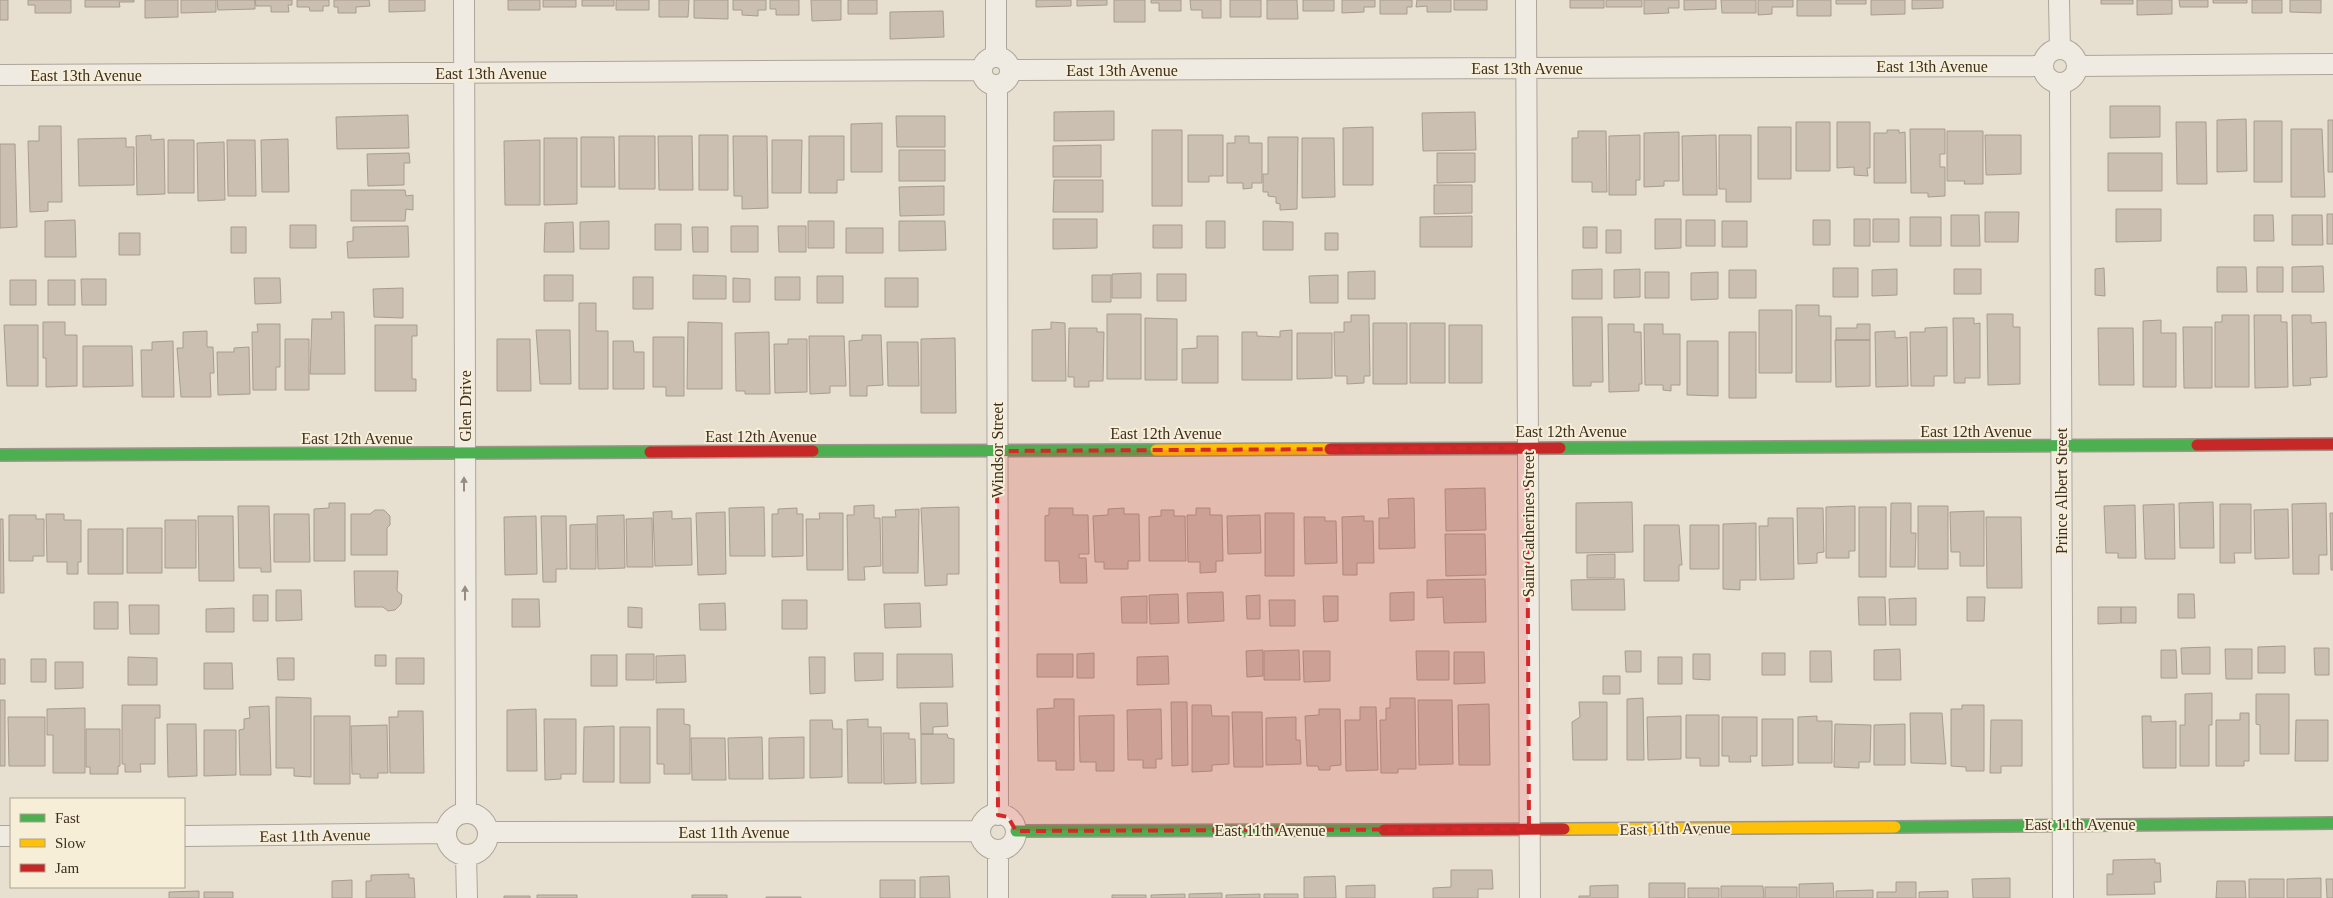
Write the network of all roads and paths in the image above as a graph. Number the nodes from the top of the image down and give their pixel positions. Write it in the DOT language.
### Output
graph roads {
  1 [pos="464,0"];
  2 [pos="996,0"];
  3 [pos="1526,0"];
  4 [pos="2059,0"];
  5 [pos="2060,49"];
  6 [pos="989,63"];
  7 [pos="2333,64"];
  8 [pos="2044,66"];
  9 [pos="2078,66"];
  10 [pos="1527,68"];
  11 [pos="1011,70"];
  12 [pos="465,73"];
  13 [pos="0,75"];
  14 [pos="2060,83"];
  15 [pos="997,85"];
  16 [pos="2333,444"];
  17 [pos="2060,447"];
  18 [pos="1527,448"];
  19 [pos="997,451"];
  20 [pos="464,454"];
  21 [pos="0,455"];
  22 [pos="466,813"];
  23 [pos="998,815"];
  24 [pos="2333,823"];
  25 [pos="2063,824"];
  26 [pos="1530,829"];
  27 [pos="980,831"];
  28 [pos="1016,831"];
  29 [pos="488,832"];
  30 [pos="446,833"];
  31 [pos="185,836"];
  32 [pos="998,850"];
  33 [pos="466,855"];
  34 [pos="466,898"];
  35 [pos="998,898"];
  36 [pos="1530,898"];
  37 [pos="2063,898"];
  1 -- 12 [label="street, Glen Drive"];
  2 -- 6 [label="street"];
  3 -- 10 [label="street, Saint Catherines Street"];
  4 -- 5 [label="street"];
  5 -- 8 [label="street"];
  5 -- 9 [label="street"];
  6 -- 11 [label="street"];
  6 -- 12 [label="street, East 13th Avenue"];
  6 -- 15 [label="street"];
  7 -- 9 [label="street"];
  8 -- 10 [label="street, East 13th Avenue"];
  8 -- 14 [label="street"];
  9 -- 14 [label="street"];
  10 -- 11 [label="street, East 13th Avenue"];
  10 -- 18 [label="street, Saint Catherines Street"];
  11 -- 15 [label="street"];
  12 -- 13 [label="street, East 13th Avenue"];
  12 -- 20 [label="street, Glen Drive"];
  14 -- 17 [label="street, Prince Albert Street"];
  15 -- 19 [label="street, Windsor Street"];
  16 -- 17 [label="street, East 12th Avenue"];
  17 -- 18 [label="street, East 12th Avenue"];
  17 -- 25 [label="street, Prince Albert Street"];
  18 -- 19 [label="street, East 12th Avenue"];
  18 -- 26 [label="street, Saint Catherines Street"];
  19 -- 20 [label="street, East 12th Avenue"];
  19 -- 23 [label="street, Windsor Street"];
  20 -- 21 [label="street, East 12th Avenue"];
  22 -- 20 [label="street, Glen Drive, one-way"];
  22 -- 29 [label="street"];
  22 -- 30 [label="street"];
  23 -- 27 [label="street"];
  23 -- 28 [label="street"];
  24 -- 25 [label="street, East 11th Avenue"];
  25 -- 26 [label="street, East 11th Avenue"];
  25 -- 37 [label="street, Prince Albert Street"];
  26 -- 28 [label="street, East 11th Avenue"];
  26 -- 36 [label="street, Saint Catherines Street"];
  27 -- 29 [label="street, East 11th Avenue"];
  27 -- 32 [label="street"];
  28 -- 32 [label="street"];
  29 -- 33 [label="street"];
  30 -- 31 [label="street, East 11th Avenue"];
  30 -- 33 [label="street"];
  32 -- 35 [label="street"];
  33 -- 34 [label="street"];
}
